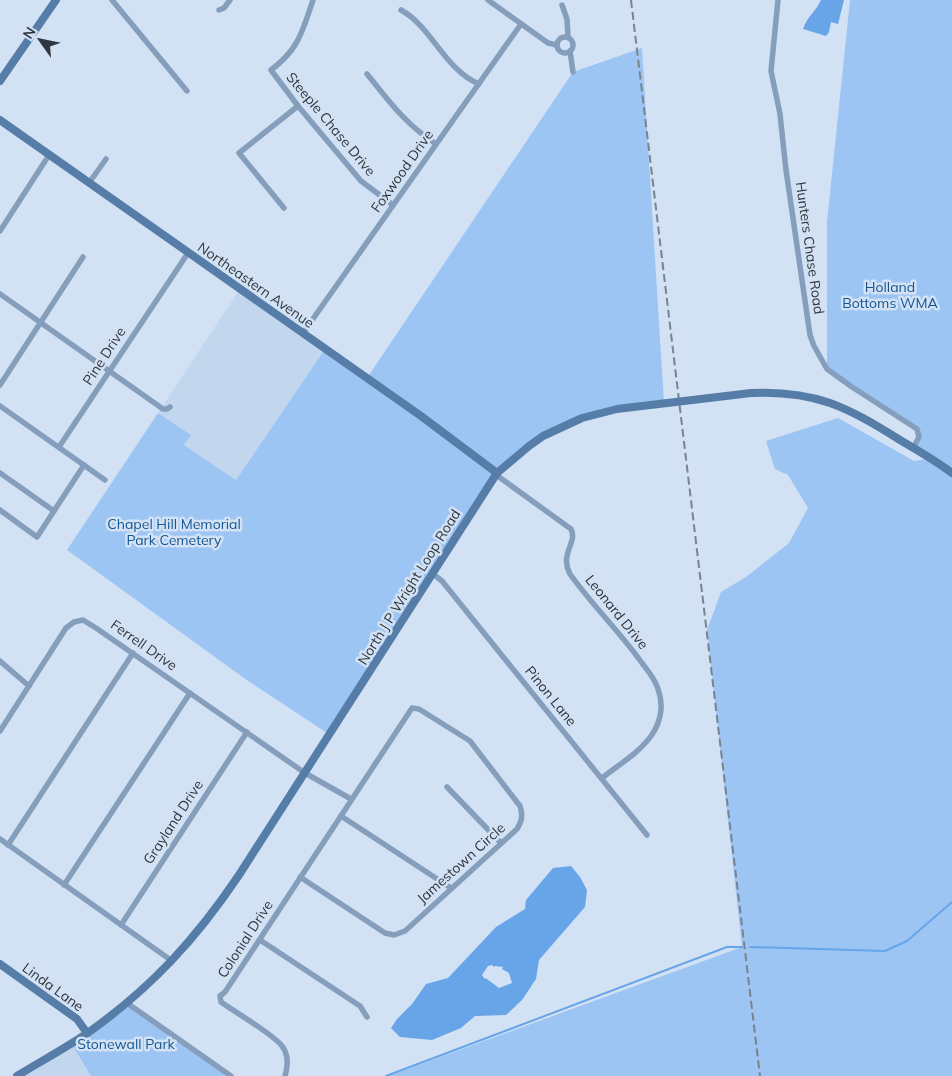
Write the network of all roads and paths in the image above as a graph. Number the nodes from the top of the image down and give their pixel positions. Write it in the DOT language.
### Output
graph roads {
  1 [pos="56,0"];
  2 [pos="112,0"];
  3 [pos="230,0"];
  4 [pos="313,0"];
  5 [pos="488,0"];
  6 [pos="778,0"];
  7 [pos="562,5"];
  8 [pos="219,10"];
  9 [pos="401,10"];
  10 [pos="521,24"];
  11 [pos="568,37"];
  12 [pos="557,45"];
  13 [pos="570,52"];
  14 [pos="573,72"];
  15 [pos="367,74"];
  16 [pos="0,81"];
  17 [pos="479,84"];
  18 [pos="187,91"];
  19 [pos="298,106"];
  20 [pos="0,120"];
  21 [pos="436,144"];
  22 [pos="49,155"];
  23 [pos="106,159"];
  24 [pos="89,183"];
  25 [pos="393,205"];
  26 [pos="284,208"];
  27 [pos="0,231"];
  28 [pos="188,253"];
  29 [pos="83,257"];
  30 [pos="0,294"];
  31 [pos="40,322"];
  32 [pos="303,332"];
  33 [pos="110,371"];
  34 [pos="0,385"];
  35 [pos="0,406"];
  36 [pos="170,407"];
  37 [pos="59,447"];
  38 [pos="913,448"];
  39 [pos="84,465"];
  40 [pos="0,473"];
  41 [pos="497,473"];
  42 [pos="952,473"];
  43 [pos="104,480"];
  44 [pos="0,510"];
  45 [pos="54,511"];
  46 [pos="433,574"];
  47 [pos="133,654"];
  48 [pos="0,662"];
  49 [pos="29,686"];
  50 [pos="190,693"];
  51 [pos="412,708"];
  52 [pos="0,730"];
  53 [pos="247,732"];
  54 [pos="305,772"];
  55 [pos="602,778"];
  56 [pos="447,787"];
  57 [pos="352,800"];
  58 [pos="341,816"];
  59 [pos="647,835"];
  60 [pos="0,839"];
  61 [pos="501,843"];
  62 [pos="8,845"];
  63 [pos="300,878"];
  64 [pos="64,885"];
  65 [pos="452,888"];
  66 [pos="121,925"];
  67 [pos="260,940"];
  68 [pos="172,961"];
  69 [pos="0,964"];
  70 [pos="127,1003"];
  71 [pos="367,1017"];
  72 [pos="87,1033"];
  73 [pos="17,1076"];
  74 [pos="231,1076"];
  75 [pos="285,1076"];
  1 -- 16 [label="main road"];
  2 -- 18 [label="street"];
  3 -- 8 [label="street"];
  4 -- 19 [label="street, Steeple Chase Drive"];
  5 -- 10 [label="street"];
  6 -- 38 [label="street, Hunters Chase Road"];
  7 -- 11 [label="street"];
  9 -- 17 [label="street"];
  10 -- 12 [label="street"];
  10 -- 17 [label="street, Foxwood Drive"];
  11 -- 12 [label="street"];
  11 -- 13 [label="street"];
  12 -- 13 [label="street"];
  13 -- 14 [label="street"];
  15 -- 21 [label="street"];
  17 -- 21 [label="street, Foxwood Drive"];
  19 -- 25 [label="street, Steeple Chase Drive"];
  19 -- 26 [label="street"];
  20 -- 22 [label="main road, Northeastern Avenue"];
  21 -- 25 [label="street, Foxwood Drive"];
  22 -- 24 [label="main road, Northeastern Avenue"];
  22 -- 27 [label="street"];
  23 -- 24 [label="street"];
  24 -- 28 [label="main road, Northeastern Avenue"];
  25 -- 32 [label="street, Foxwood Drive"];
  28 -- 32 [label="main road, Northeastern Avenue"];
  28 -- 33 [label="street, Pine Drive"];
  29 -- 31 [label="street"];
  30 -- 31 [label="street"];
  31 -- 33 [label="street"];
  31 -- 34 [label="street"];
  32 -- 41 [label="main road, Northeastern Avenue"];
  33 -- 36 [label="street"];
  33 -- 37 [label="street, Pine Drive"];
  35 -- 37 [label="street"];
  37 -- 39 [label="street"];
  38 -- 41 [label="main road, North J P Wright Loop Road, bridge"];
  38 -- 42 [label="main road, North J P Wright Loop Road"];
  39 -- 43 [label="street"];
  39 -- 45 [label="street"];
  40 -- 45 [label="street"];
  41 -- 46 [label="main road, North J P Wright Loop Road"];
  41 -- 55 [label="street, Leonard Drive"];
  44 -- 45 [label="street"];
  46 -- 54 [label="main road, North J P Wright Loop Road"];
  46 -- 55 [label="street, Pinon Lane"];
  47 -- 49 [label="street, Ferrell Drive"];
  47 -- 50 [label="street, Ferrell Drive"];
  47 -- 62 [label="street"];
  48 -- 49 [label="street"];
  49 -- 52 [label="street, Ferrell Drive"];
  50 -- 53 [label="street, Ferrell Drive"];
  50 -- 64 [label="street"];
  51 -- 57 [label="street, Colonial Drive"];
  51 -- 61 [label="street, Jamestown Circle"];
  53 -- 54 [label="street, Ferrell Drive"];
  53 -- 66 [label="street, Grayland Drive"];
  54 -- 57 [label="street"];
  54 -- 68 [label="main road, North J P Wright Loop Road"];
  55 -- 59 [label="street, Pinon Lane"];
  56 -- 61 [label="street"];
  57 -- 58 [label="street, Colonial Drive"];
  58 -- 63 [label="street, Colonial Drive"];
  58 -- 65 [label="street"];
  60 -- 62 [label="street"];
  61 -- 65 [label="street, Jamestown Circle"];
  62 -- 64 [label="street"];
  63 -- 65 [label="street, Jamestown Circle"];
  63 -- 67 [label="street, Colonial Drive"];
  64 -- 66 [label="street"];
  66 -- 68 [label="street"];
  67 -- 71 [label="street"];
  67 -- 75 [label="street, Colonial Drive"];
  68 -- 70 [label="main road, North J P Wright Loop Road"];
  69 -- 72 [label="main road, Linda Lane"];
  70 -- 72 [label="main road, North J P Wright Loop Road"];
  70 -- 74 [label="street"];
  72 -- 73 [label="main road, North J P Wright Loop Road"];
}
